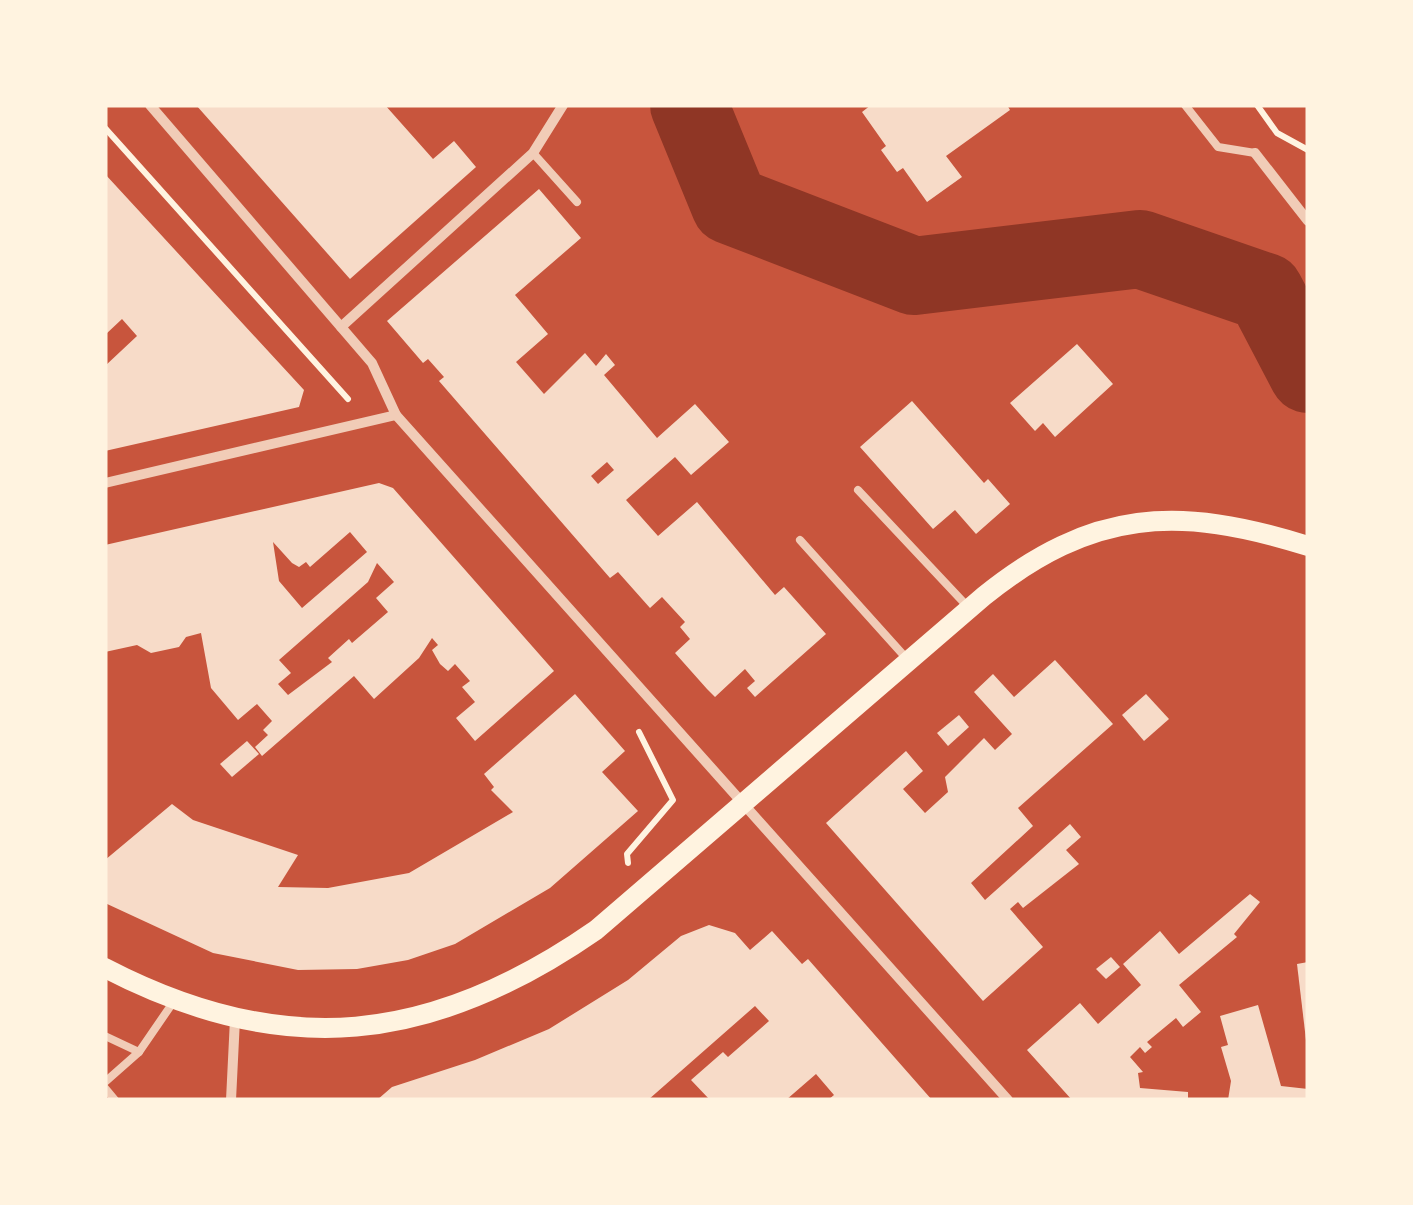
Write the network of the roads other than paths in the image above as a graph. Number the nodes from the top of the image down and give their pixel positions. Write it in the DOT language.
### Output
graph roads {
  1 [pos="150,105"];
  2 [pos="563,105"];
  3 [pos="1185,105"];
  4 [pos="532,154"];
  5 [pos="1255,154"];
  6 [pos="576,202"];
  7 [pos="1308,222"];
  8 [pos="341,327"];
  9 [pos="396,415"];
  10 [pos="105,483"];
  11 [pos="858,490"];
  12 [pos="800,540"];
  13 [pos="1308,546"];
  14 [pos="970,610"];
  15 [pos="910,663"];
  16 [pos="746,805"];
  17 [pos="105,968"];
  18 [pos="174,1001"];
  19 [pos="235,1019"];
  20 [pos="105,1036"];
  21 [pos="139,1052"];
  22 [pos="105,1085"];
  23 [pos="115,1100"];
  24 [pos="231,1100"];
  25 [pos="1008,1100"];
  1 -- 8 [label="street"];
  2 -- 4 [label="street"];
  3 -- 5 [label="lane"];
  4 -- 6 [label="lane"];
  4 -- 8 [label="street"];
  5 -- 7 [label="street"];
  8 -- 9 [label="street"];
  9 -- 10 [label="street"];
  9 -- 16 [label="street"];
  11 -- 14 [label="lane"];
  12 -- 15 [label="lane"];
  13 -- 14 [label="main road"];
  14 -- 15 [label="main road"];
  15 -- 16 [label="main road"];
  16 -- 19 [label="main road"];
  16 -- 25 [label="street"];
  17 -- 18 [label="main road"];
  18 -- 19 [label="main road"];
  18 -- 21 [label="lane"];
  19 -- 24 [label="street"];
  20 -- 21 [label="lane"];
  21 -- 22 [label="lane"];
  22 -- 23 [label="lane"];
}
